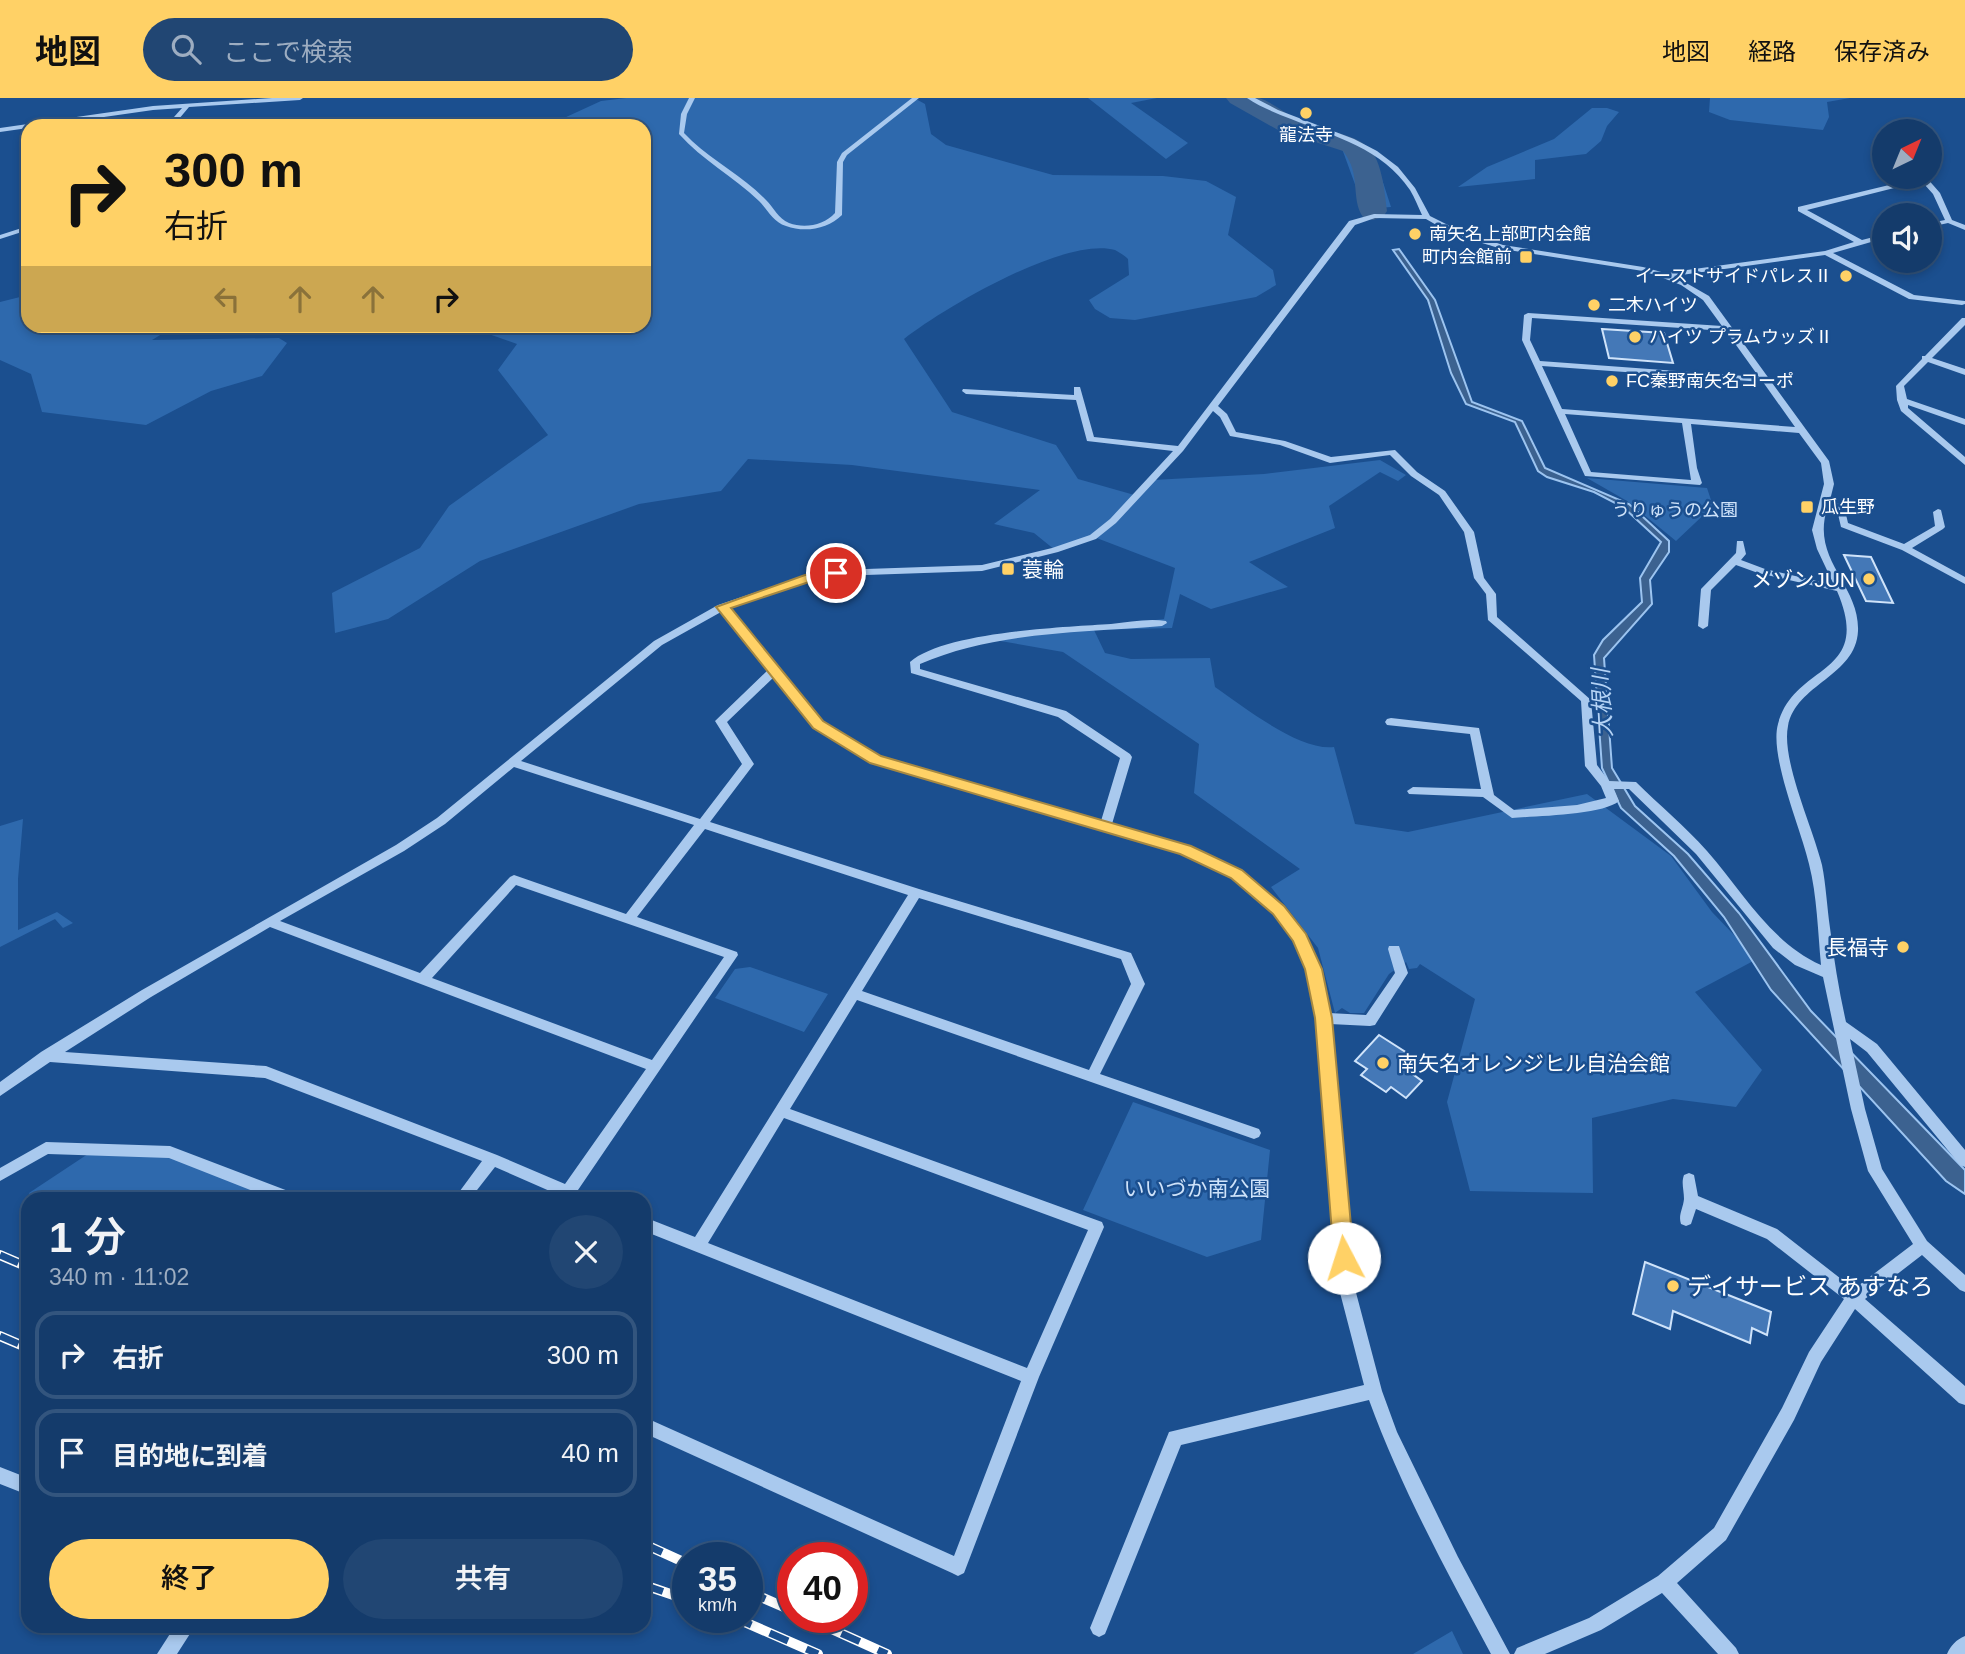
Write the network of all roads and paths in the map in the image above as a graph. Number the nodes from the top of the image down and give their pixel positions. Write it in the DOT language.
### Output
graph roads {
  1 [pos="202,98"];
  2 [pos="300,98"];
  3 [pos="692,98"];
  4 [pos="916,98"];
  5 [pos="1250,98"];
  6 [pos="195,106"];
  7 [pos="186,107"];
  8 [pos="66,119"];
  9 [pos="175,119"];
  10 [pos="21,126"];
  11 [pos="0,130"];
  12 [pos="1882,189"];
  13 [pos="1932,189"];
  14 [pos="1427,217"];
  15 [pos="1949,221"];
  16 [pos="1942,222"];
  17 [pos="1965,228"];
  18 [pos="21,231"];
  19 [pos="0,237"];
  20 [pos="1872,239"];
  21 [pos="1859,242"];
  22 [pos="1826,253"];
  23 [pos="1666,275"];
  24 [pos="1962,303"];
  25 [pos="1963,325"];
  26 [pos="1727,329"];
  27 [pos="1925,358"];
  28 [pos="1537,363"];
  29 [pos="1965,372"];
  30 [pos="1764,380"];
  31 [pos="966,391"];
  32 [pos="1078,394"];
  33 [pos="1901,400"];
  34 [pos="1213,406"];
  35 [pos="1559,411"];
  36 [pos="1686,422"];
  37 [pos="1965,422"];
  38 [pos="1801,429"];
  39 [pos="1180,449"];
  40 [pos="1965,462"];
  41 [pos="1825,501"];
  42 [pos="1938,512"];
  43 [pos="1740,543"];
  44 [pos="1905,548"];
  45 [pos="1735,561"];
  46 [pos="1965,581"];
  47 [pos="1840,589"];
  48 [pos="722,607"];
  49 [pos="1162,623"];
  50 [pos="1703,626"];
  51 [pos="775,670"];
  52 [pos="1442,714"];
  53 [pos="1391,722"];
  54 [pos="1444,728"];
  55 [pos="512,762"];
  56 [pos="1606,785"];
  57 [pos="1413,791"];
  58 [pos="1488,793"];
  59 [pos="702,825"];
  60 [pos="1106,825"];
  61 [pos="916,893"];
  62 [pos="629,919"];
  63 [pos="269,922"];
  64 [pos="1394,949"];
  65 [pos="1829,974"];
  66 [pos="424,978"];
  67 [pos="855,994"];
  68 [pos="1323,1018"];
  69 [pos="1840,1030"];
  70 [pos="46,1056"];
  71 [pos="654,1066"];
  72 [pos="1092,1077"];
  73 [pos="0,1090"];
  74 [pos="783,1112"];
  75 [pos="1254,1133"];
  76 [pos="492,1159"];
  77 [pos="1965,1161"];
  78 [pos="0,1175"];
  79 [pos="1689,1180"];
  80 [pos="273,1192"];
  81 [pos="466,1192"];
  82 [pos="568,1192"];
  83 [pos="1691,1200"];
  84 [pos="1686,1219"];
  85 [pos="651,1227"];
  86 [pos="698,1246"];
  87 [pos="1922,1247"];
  88 [pos="1965,1285"];
  89 [pos="1852,1300"];
  90 [pos="1031,1377"];
  91 [pos="1374,1391"];
  92 [pos="1965,1397"];
  93 [pos="651,1428"];
  94 [pos="0,1475"];
  95 [pos="21,1484"];
  96 [pos="1664,1582"];
  97 [pos="1099,1628"];
  98 [pos="181,1633"];
  99 [pos="1965,1645"];
  100 [pos="166,1654"];
  101 [pos="1501,1654"];
  102 [pos="1523,1654"];
  103 [pos="1730,1654"];
  104 [pos="1956,1654"];
  1 -- 6 [label="street"];
  2 -- 6 [label="street"];
  3 -- 4 [label="street"];
  5 -- 14 [label="street"];
  6 -- 7 [label="street"];
  7 -- 8 [label="street"];
  7 -- 9 [label="street"];
  10 -- 11 [label="street"];
  12 -- 21 [label="street"];
  13 -- 15 [label="street"];
  14 -- 23 [label="street"];
  14 -- 34 [label="street"];
  15 -- 16 [label="street"];
  15 -- 17 [label="street"];
  18 -- 19 [label="street"];
  20 -- 21 [label="street"];
  21 -- 22 [label="street"];
  22 -- 23 [label="street"];
  22 -- 24 [label="street"];
  23 -- 26 [label="street"];
  25 -- 27 [label="street"];
  26 -- 28 [label="street"];
  26 -- 30 [label="street"];
  27 -- 29 [label="street"];
  27 -- 33 [label="street"];
  28 -- 30 [label="street"];
  28 -- 35 [label="street"];
  30 -- 38 [label="street"];
  31 -- 32 [label="street"];
  32 -- 39 [label="street"];
  33 -- 37 [label="street"];
  33 -- 40 [label="street"];
  34 -- 39 [label="street"];
  34 -- 56 [label="street"];
  35 -- 36 [label="street"];
  35 -- 36 [label="street"];
  36 -- 38 [label="street"];
  38 -- 41 [label="street"];
  39 -- 48 [label="street"];
  41 -- 44 [label="street"];
  41 -- 47 [label="street"];
  42 -- 44 [label="street"];
  43 -- 45 [label="street"];
  44 -- 46 [label="street"];
  45 -- 47 [label="street"];
  45 -- 50 [label="street"];
  47 -- 65 [label="street"];
  48 -- 51 [label="street"];
  48 -- 55 [label="street"];
  49 -- 60 [label="street"];
  51 -- 59 [label="street"];
  51 -- 60 [label="street"];
  52 -- 54 [label="street"];
  53 -- 54 [label="street"];
  54 -- 58 [label="street"];
  55 -- 59 [label="street"];
  55 -- 63 [label="street"];
  56 -- 58 [label="street"];
  56 -- 65 [label="street"];
  57 -- 58 [label="street"];
  59 -- 61 [label="street"];
  59 -- 62 [label="street"];
  60 -- 68 [label="street"];
  61 -- 67 [label="street"];
  61 -- 72 [label="street"];
  62 -- 66 [label="street"];
  62 -- 71 [label="street"];
  63 -- 66 [label="street"];
  63 -- 70 [label="street"];
  64 -- 68 [label="street"];
  65 -- 69 [label="street"];
  66 -- 71 [label="street"];
  67 -- 72 [label="street"];
  67 -- 74 [label="street"];
  68 -- 91 [label="street"];
  69 -- 77 [label="street"];
  69 -- 87 [label="street"];
  70 -- 73 [label="street"];
  70 -- 76 [label="street"];
  71 -- 82 [label="street"];
  72 -- 75 [label="street"];
  74 -- 86 [label="street"];
  74 -- 90 [label="street"];
  76 -- 81 [label="street"];
  76 -- 82 [label="street"];
  78 -- 80 [label="street"];
  79 -- 83 [label="street"];
  83 -- 84 [label="street"];
  83 -- 89 [label="street"];
  85 -- 86 [label="street"];
  86 -- 90 [label="street"];
  87 -- 88 [label="street"];
  87 -- 89 [label="street"];
  89 -- 92 [label="street"];
  89 -- 96 [label="street"];
  90 -- 93 [label="street"];
  91 -- 97 [label="street"];
  91 -- 101 [label="street"];
  94 -- 95 [label="street"];
  96 -- 102 [label="street"];
  96 -- 103 [label="street"];
  98 -- 100 [label="street"];
  99 -- 104 [label="street"];
}
